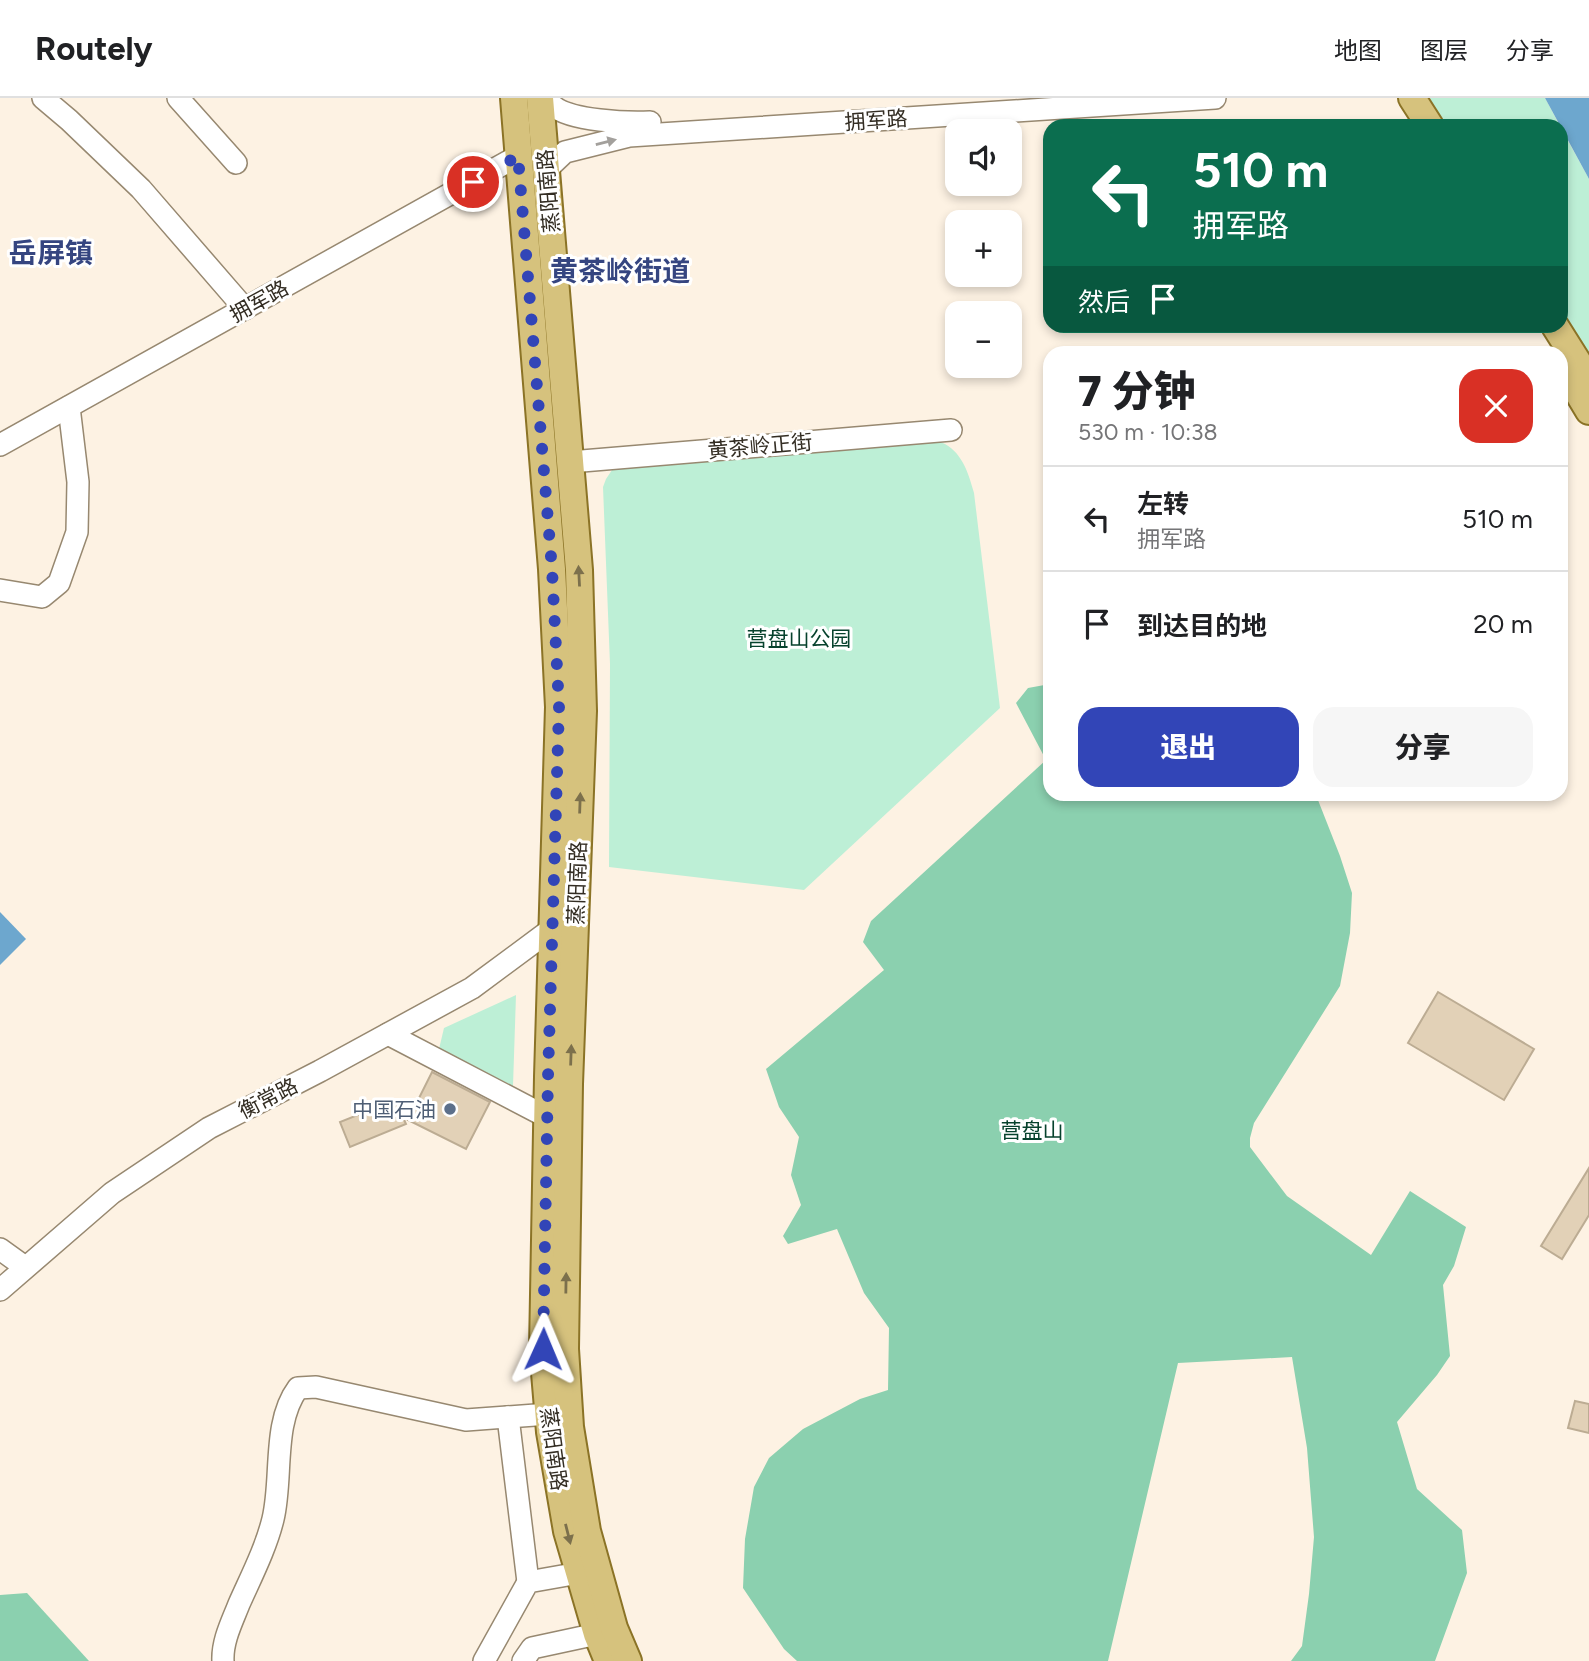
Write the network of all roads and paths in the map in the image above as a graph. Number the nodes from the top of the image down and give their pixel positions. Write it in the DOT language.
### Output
graph roads {
  1 [pos="43,98"];
  2 [pos="178,98"];
  3 [pos="514,98"];
  4 [pos="540,98"];
  5 [pos="546,98"];
  6 [pos="1040,98"];
  7 [pos="1215,98"];
  8 [pos="1398,98"];
  9 [pos="1412,98"];
  10 [pos="1411,119"];
  11 [pos="1426,119"];
  12 [pos="518,156"];
  13 [pos="236,163"];
  14 [pos="546,170"];
  15 [pos="245,309"];
  16 [pos="1568,347"];
  17 [pos="1568,376"];
  18 [pos="1589,380"];
  19 [pos="69,407"];
  20 [pos="1589,411"];
  21 [pos="951,430"];
  22 [pos="0,445"];
  23 [pos="570,462"];
  24 [pos="0,590"];
  25 [pos="553,928"];
  26 [pos="388,1034"];
  27 [pos="547,1117"];
  28 [pos="0,1249"];
  29 [pos="25,1267"];
  30 [pos="0,1290"];
  31 [pos="549,1414"];
  32 [pos="508,1417"];
  33 [pos="579,1573"];
  34 [pos="528,1581"];
  35 [pos="597,1634"];
  36 [pos="223,1661"];
  37 [pos="485,1661"];
  38 [pos="523,1661"];
  39 [pos="608,1661"];
  40 [pos="628,1661"];
  1 -- 15 [label="street"];
  2 -- 13 [label="street"];
  3 -- 12 [label="main road, 蒸阳南路"];
  4 -- 14 [label="main road, 蒸阳南路"];
  5 -- 6 [label="street, 拥军路"];
  14 -- 7 [label="street, 拥军路, one-way"];
  8 -- 10 [label="main road"];
  9 -- 11 [label="main road"];
  12 -- 15 [label="street, 拥军路"];
  12 -- 25 [label="main road, 蒸阳南路"];
  14 -- 23 [label="main road, 蒸阳南路"];
  15 -- 19 [label="street, 拥军路"];
  16 -- 18 [label="main road"];
  17 -- 20 [label="main road"];
  19 -- 22 [label="street, 拥军路"];
  19 -- 24 [label="street"];
  21 -- 23 [label="street, 黄茶岭正街"];
  40 -- 23 [label="main road, 蒸阳南路, one-way"];
  25 -- 26 [label="street, 衡常路"];
  25 -- 27 [label="main road, 蒸阳南路"];
  26 -- 27 [label="street"];
  26 -- 29 [label="street, 衡常路"];
  27 -- 31 [label="main road, 蒸阳南路"];
  28 -- 29 [label="street"];
  29 -- 30 [label="street, 衡常路"];
  31 -- 32 [label="street"];
  31 -- 33 [label="main road, 蒸阳南路, one-way"];
  32 -- 34 [label="street"];
  32 -- 36 [label="street"];
  33 -- 34 [label="street"];
  33 -- 35 [label="main road, 蒸阳南路"];
  34 -- 37 [label="street"];
  35 -- 38 [label="street"];
  35 -- 39 [label="main road, 蒸阳南路"];
}
